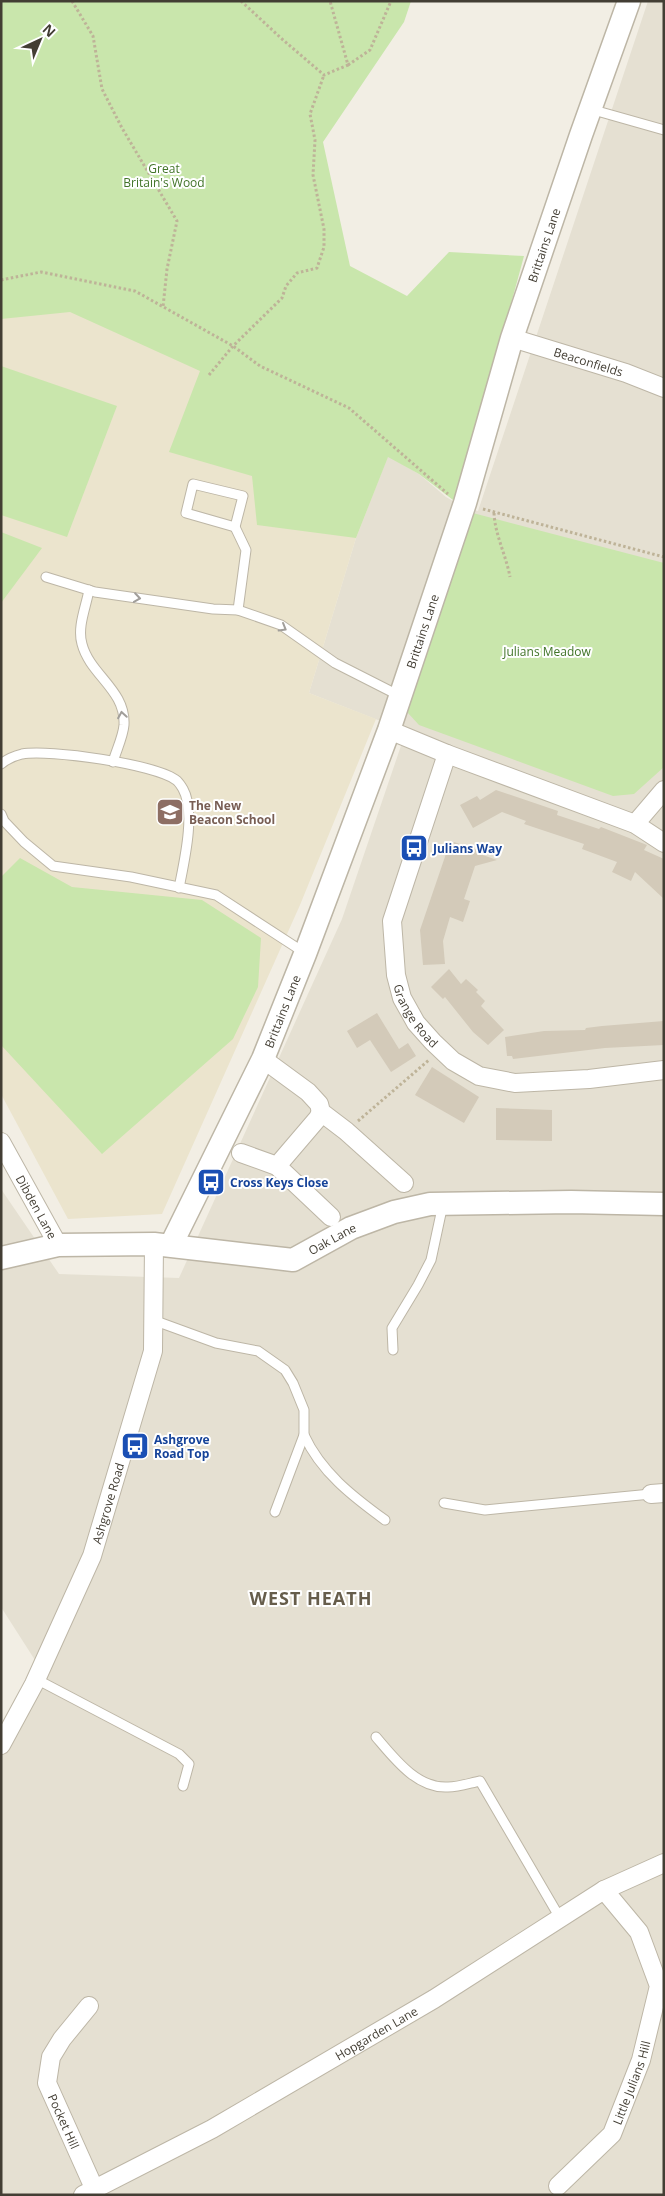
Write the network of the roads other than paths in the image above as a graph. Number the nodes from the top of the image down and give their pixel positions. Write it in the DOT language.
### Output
graph roads {
  1 [pos="629,1"];
  2 [pos="590,109"];
  3 [pos="664,130"];
  4 [pos="512,338"];
  5 [pos="664,388"];
  6 [pos="235,527"];
  7 [pos="46,577"];
  8 [pos="89,590"];
  9 [pos="238,610"];
  10 [pos="400,696"];
  11 [pos="389,730"];
  12 [pos="446,754"];
  13 [pos="113,762"];
  14 [pos="1,764"];
  15 [pos="664,790"];
  16 [pos="1,814"];
  17 [pos="635,824"];
  18 [pos="664,843"];
  19 [pos="179,888"];
  20 [pos="305,954"];
  21 [pos="262,1059"];
  22 [pos="664,1070"];
  23 [pos="321,1112"];
  24 [pos="1,1142"];
  25 [pos="241,1153"];
  26 [pos="277,1166"];
  27 [pos="404,1183"];
  28 [pos="443,1204"];
  29 [pos="664,1204"];
  30 [pos="331,1216"];
  31 [pos="58,1245"];
  32 [pos="162,1245"];
  33 [pos="1,1258"];
  34 [pos="153,1320"];
  35 [pos="393,1350"];
  36 [pos="304,1435"];
  37 [pos="657,1493"];
  38 [pos="444,1503"];
  39 [pos="275,1512"];
  40 [pos="385,1520"];
  41 [pos="36,1679"];
  42 [pos="376,1737"];
  43 [pos="1,1745"];
  44 [pos="182,1786"];
  45 [pos="664,1863"];
  46 [pos="604,1890"];
  47 [pos="560,1918"];
  48 [pos="662,1985"];
  49 [pos="89,2006"];
  50 [pos="558,2186"];
  51 [pos="89,2192"];
  1 -- 2 [label="street, Brittains Lane"];
  2 -- 3 [label="lane"];
  2 -- 4 [label="street, Brittains Lane"];
  4 -- 5 [label="street, Beaconfields"];
  4 -- 10 [label="street, Brittains Lane"];
  6 -- 6 [label="lane"];
  6 -- 9 [label="lane"];
  7 -- 8 [label="lane"];
  8 -- 9 [label="lane, one-way"];
  13 -- 8 [label="lane, one-way"];
  9 -- 10 [label="lane, one-way"];
  10 -- 11 [label="street, Brittains Lane"];
  11 -- 12 [label="street"];
  11 -- 20 [label="street, Brittains Lane"];
  12 -- 17 [label="street"];
  12 -- 22 [label="street, Grange Road"];
  13 -- 14 [label="lane"];
  13 -- 19 [label="lane"];
  15 -- 17 [label="street"];
  16 -- 19 [label="lane"];
  17 -- 18 [label="street"];
  19 -- 20 [label="lane"];
  20 -- 21 [label="street, Brittains Lane"];
  21 -- 23 [label="street"];
  21 -- 32 [label="street, Brittains Lane"];
  23 -- 26 [label="street"];
  23 -- 27 [label="street"];
  24 -- 31 [label="street, Dibden Lane"];
  25 -- 26 [label="street"];
  26 -- 30 [label="street"];
  28 -- 29 [label="street, Oak Lane"];
  28 -- 32 [label="street, Oak Lane"];
  28 -- 35 [label="lane"];
  31 -- 32 [label="street, Oak Lane"];
  31 -- 33 [label="street, Oak Lane"];
  32 -- 34 [label="street, Ashgrove Road"];
  34 -- 36 [label="lane"];
  34 -- 41 [label="street, Ashgrove Road"];
  36 -- 39 [label="lane"];
  36 -- 40 [label="lane"];
  37 -- 38 [label="lane"];
  41 -- 43 [label="street, Ashgrove Road"];
  41 -- 44 [label="lane"];
  42 -- 47 [label="lane"];
  45 -- 46 [label="street, Hopgarden Lane"];
  46 -- 47 [label="street, Hopgarden Lane"];
  46 -- 48 [label="street, Little Julians Hill"];
  47 -- 51 [label="street, Hopgarden Lane"];
  48 -- 50 [label="street, Little Julians Hill"];
  49 -- 51 [label="street, Pocket Hill"];
}
